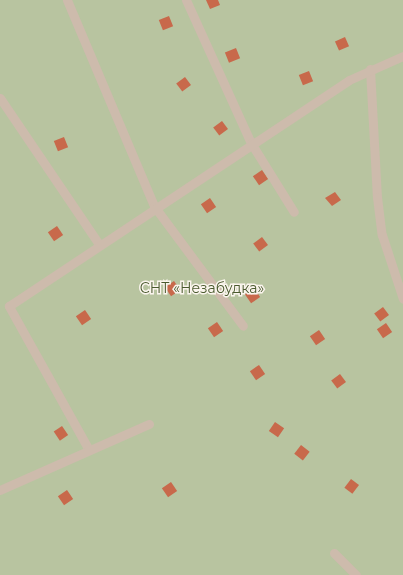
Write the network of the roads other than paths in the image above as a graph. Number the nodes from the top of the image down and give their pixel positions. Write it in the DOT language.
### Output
graph roads {
  1 [pos="67,0"];
  2 [pos="186,0"];
  3 [pos="403,56"];
  4 [pos="370,69"];
  5 [pos="0,98"];
  6 [pos="251,144"];
  7 [pos="154,206"];
  8 [pos="294,212"];
  9 [pos="99,244"];
  10 [pos="403,299"];
  11 [pos="243,326"];
  12 [pos="148,424"];
  13 [pos="89,450"];
  14 [pos="0,490"];
  15 [pos="334,553"];
  16 [pos="356,575"];
  1 -- 7 [label="lane"];
  2 -- 6 [label="lane"];
  3 -- 4 [label="lane"];
  4 -- 6 [label="lane"];
  4 -- 10 [label="lane"];
  5 -- 9 [label="lane"];
  6 -- 7 [label="lane"];
  6 -- 8 [label="lane"];
  7 -- 9 [label="lane"];
  7 -- 11 [label="lane"];
  9 -- 13 [label="lane"];
  12 -- 13 [label="lane"];
  13 -- 14 [label="lane"];
  15 -- 16 [label="lane"];
}
